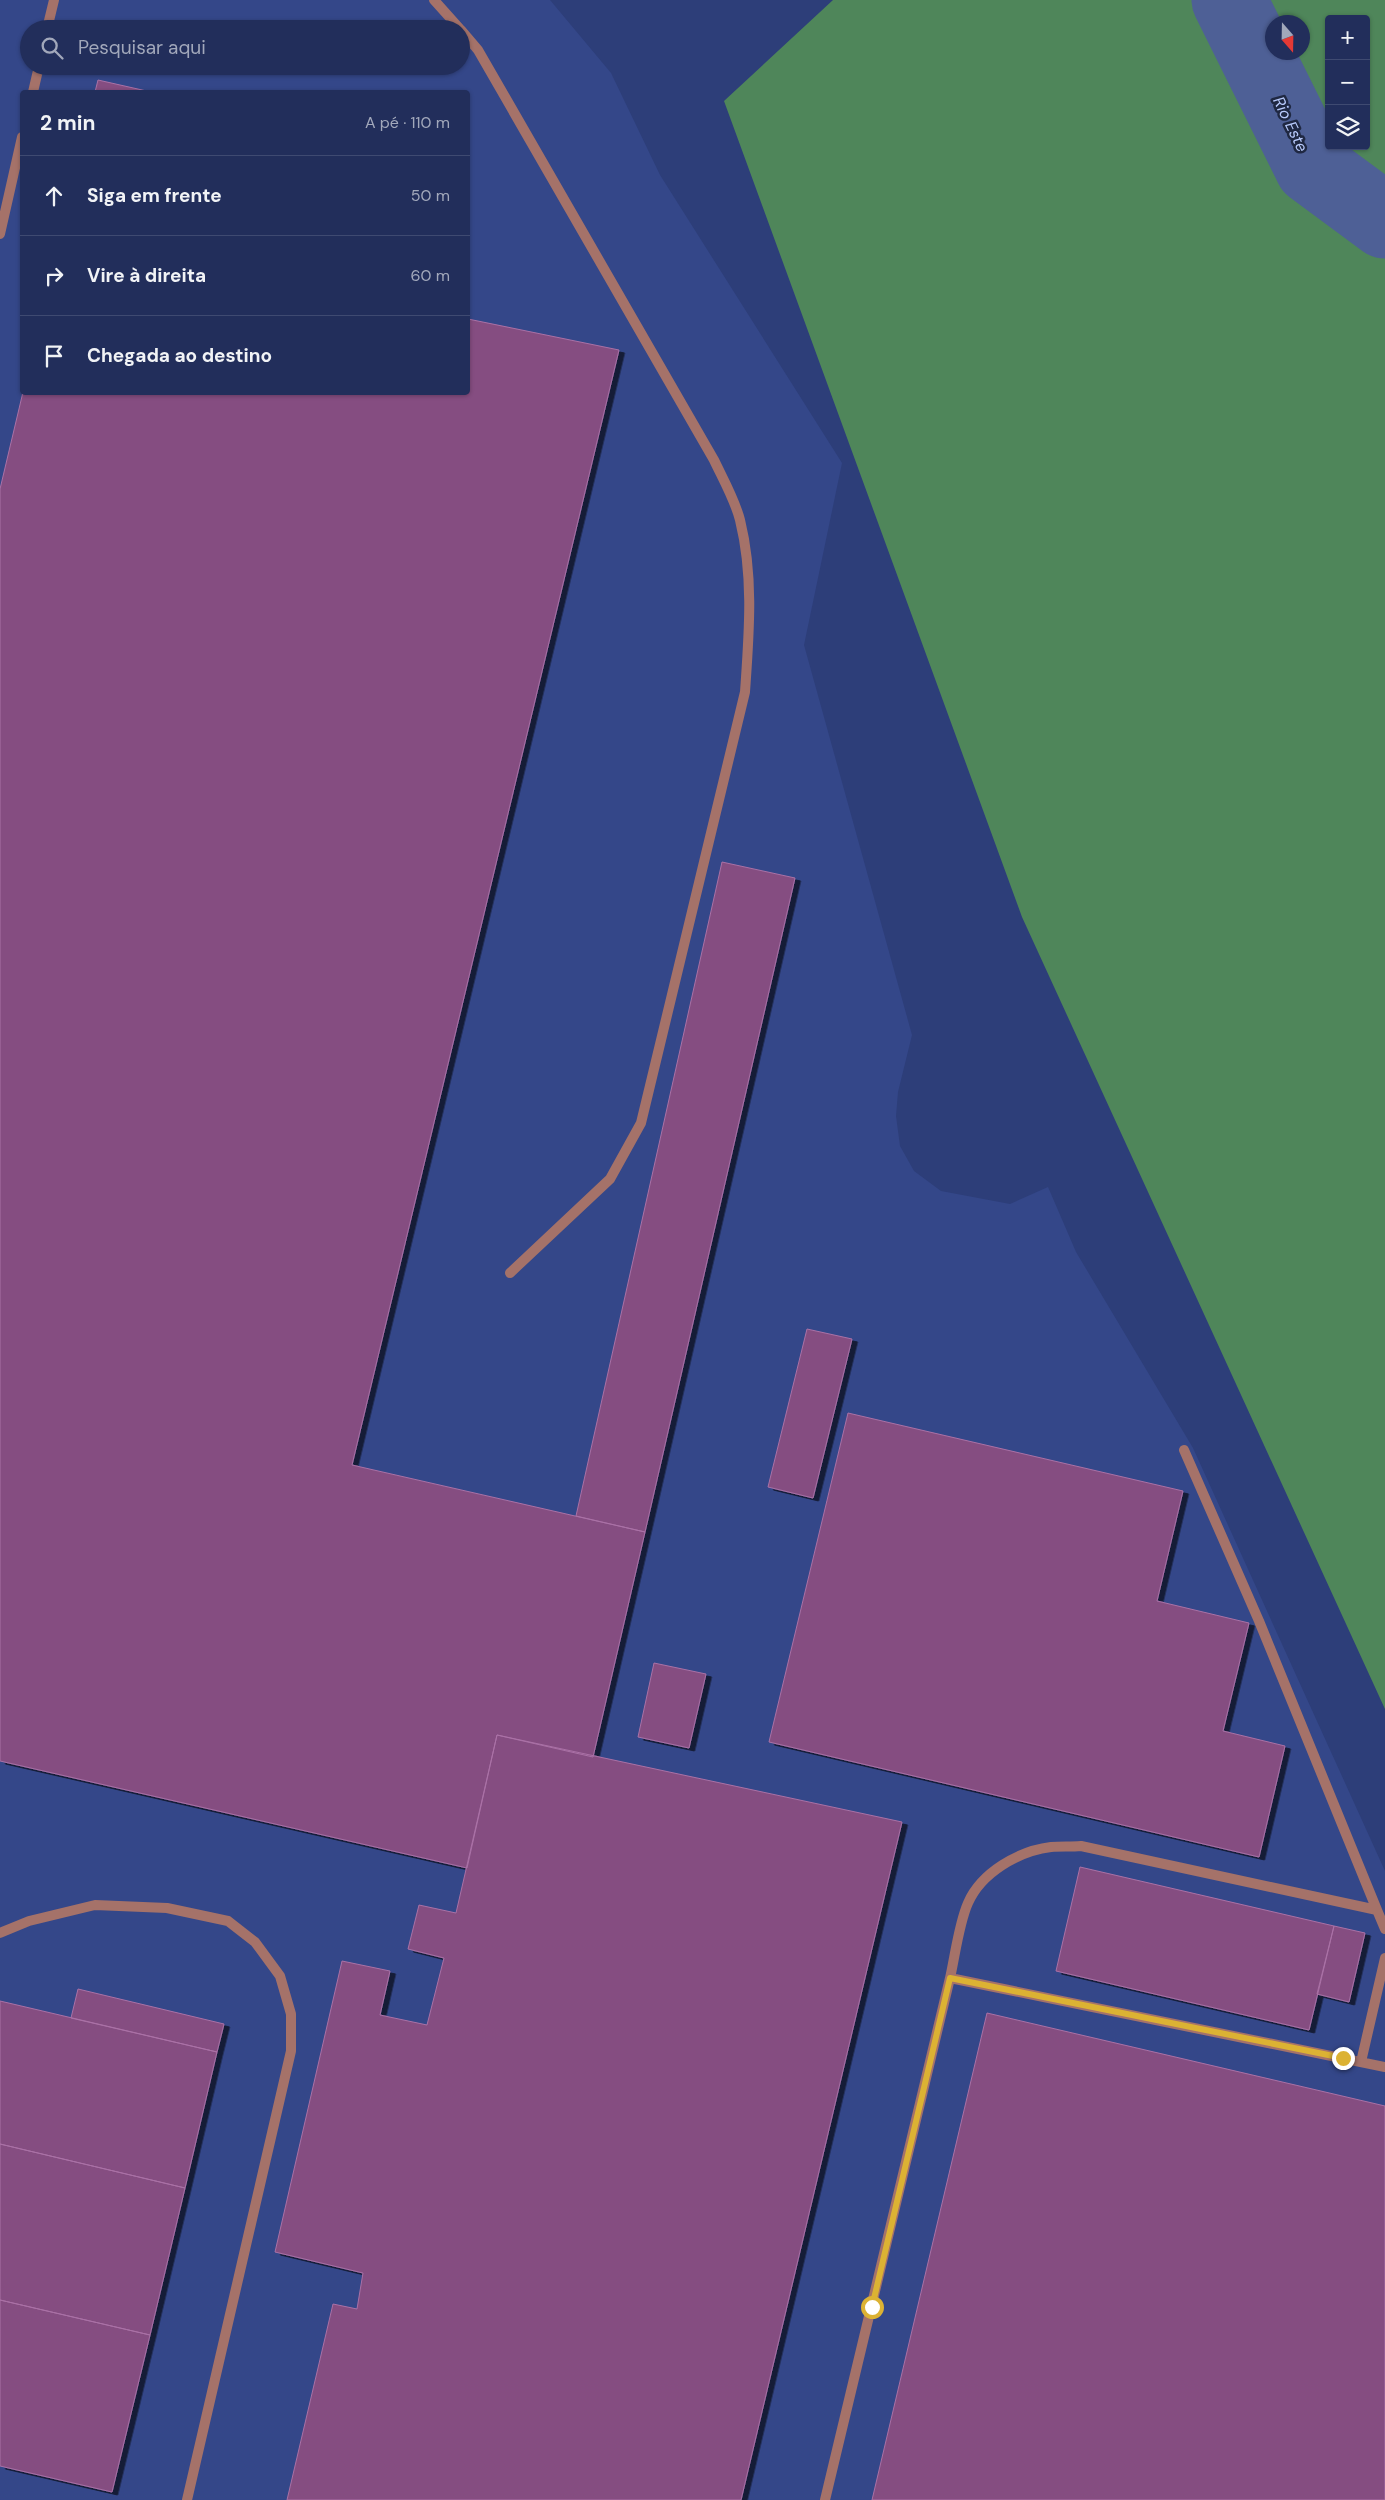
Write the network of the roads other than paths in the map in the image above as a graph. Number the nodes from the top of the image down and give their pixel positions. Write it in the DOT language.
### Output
graph roads {
  1 [pos="54,0"];
  2 [pos="434,0"];
  3 [pos="50,20"];
  4 [pos="453,20"];
  5 [pos="470,40"];
  6 [pos="37,75"];
  7 [pos="33,90"];
  8 [pos="20,146"];
  9 [pos="0,234"];
  10 [pos="510,1273"];
  11 [pos="1184,1450"];
  12 [pos="1377,1910"];
  13 [pos="1385,1929"];
  14 [pos="0,1933"];
  15 [pos="1385,1958"];
  16 [pos="950,1978"];
  17 [pos="1361,2062"];
  18 [pos="1385,2067"];
  19 [pos="187,2500"];
  20 [pos="826,2500"];
  1 -- 3 [label="lane"];
  2 -- 4 [label="lane"];
  5 -- 10 [label="lane"];
  6 -- 7 [label="lane"];
  8 -- 9 [label="lane"];
  11 -- 12 [label="lane"];
  12 -- 13 [label="lane"];
  12 -- 16 [label="lane"];
  14 -- 19 [label="lane"];
  15 -- 17 [label="lane"];
  16 -- 17 [label="lane"];
  16 -- 20 [label="lane"];
  17 -- 18 [label="lane"];
}
